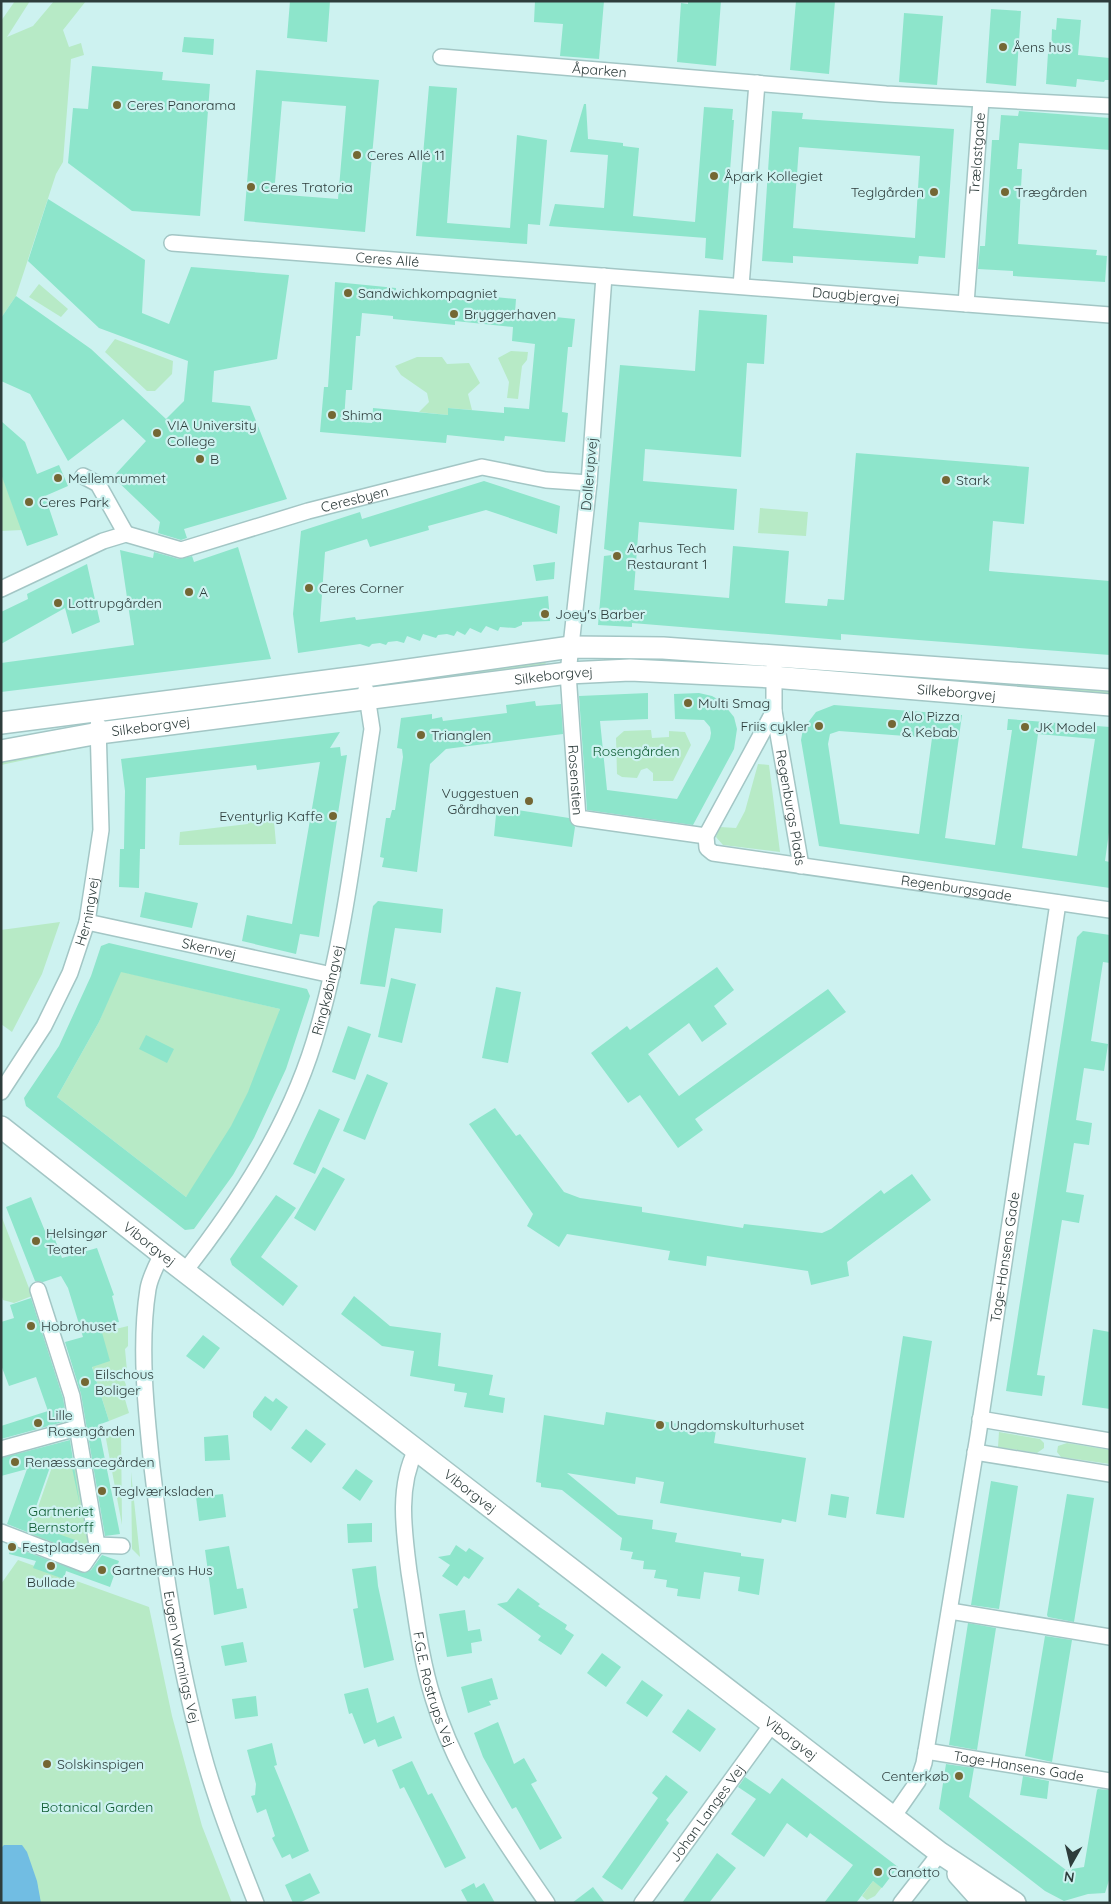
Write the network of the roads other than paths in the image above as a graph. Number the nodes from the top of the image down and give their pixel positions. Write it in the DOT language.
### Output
graph roads {
  1 [pos="441,57"];
  2 [pos="757,83"];
  3 [pos="981,100"];
  4 [pos="1110,106"];
  5 [pos="172,243"];
  6 [pos="604,276"];
  7 [pos="741,286"];
  8 [pos="966,304"];
  9 [pos="1110,315"];
  10 [pos="83,476"];
  11 [pos="589,483"];
  12 [pos="126,534"];
  13 [pos="1,589"];
  14 [pos="571,647"];
  15 [pos="775,656"];
  16 [pos="568,673"];
  17 [pos="364,676"];
  18 [pos="773,677"];
  19 [pos="1110,680"];
  20 [pos="367,699"];
  21 [pos="1110,704"];
  22 [pos="96,711"];
  23 [pos="774,711"];
  24 [pos="1,723"];
  25 [pos="99,733"];
  26 [pos="1,751"];
  27 [pos="706,836"];
  28 [pos="801,866"];
  29 [pos="1058,903"];
  30 [pos="1110,910"];
  31 [pos="87,922"];
  32 [pos="332,975"];
  33 [pos="5,1087"];
  34 [pos="1,1127"];
  35 [pos="162,1254"];
  36 [pos="185,1271"];
  37 [pos="38,1290"];
  38 [pos="980,1419"];
  39 [pos="77,1428"];
  40 [pos="1110,1441"];
  41 [pos="1,1449"];
  42 [pos="416,1450"];
  43 [pos="975,1452"];
  44 [pos="1110,1474"];
  45 [pos="1,1532"];
  46 [pos="97,1545"];
  47 [pos="122,1546"];
  48 [pos="950,1611"];
  49 [pos="1110,1637"];
  50 [pos="772,1724"];
  51 [pos="926,1751"];
  52 [pos="1110,1781"];
  53 [pos="893,1817"];
  54 [pos="940,1853"];
  55 [pos="256,1903"];
  56 [pos="547,1903"];
  57 [pos="642,1903"];
  58 [pos="901,1903"];
  59 [pos="984,1903"];
  60 [pos="1016,1903"];
  1 -- 2 [label="street, Åparken"];
  2 -- 3 [label="street, Åparken"];
  2 -- 7 [label="street"];
  3 -- 4 [label="street, Trælastgade"];
  3 -- 8 [label="street, Trælastgade"];
  5 -- 6 [label="street, Ceres Allé"];
  6 -- 7 [label="street, Daugbjergvej"];
  6 -- 11 [label="street, Dollerupvej"];
  7 -- 8 [label="street, Daugbjergvej"];
  8 -- 9 [label="street, Daugbjergvej"];
  10 -- 12 [label="street"];
  11 -- 12 [label="street, Ceresbyen"];
  11 -- 14 [label="street, Dollerupvej"];
  12 -- 13 [label="street"];
  14 -- 15 [label="street, Silkeborgvej"];
  14 -- 16 [label="street, Dollerupvej"];
  14 -- 17 [label="street, Silkeborgvej"];
  15 -- 18 [label="street, Regenburgs Plads"];
  15 -- 19 [label="street, Silkeborgvej"];
  16 -- 18 [label="street, Silkeborgvej"];
  16 -- 20 [label="street, Silkeborgvej"];
  16 -- 27 [label="street, Rosenstien"];
  17 -- 20 [label="street, Ringkøbingvej"];
  17 -- 22 [label="street, Silkeborgvej"];
  18 -- 21 [label="street, Silkeborgvej"];
  18 -- 23 [label="street, Regenburgs Plads"];
  20 -- 25 [label="street, Silkeborgvej"];
  20 -- 32 [label="street, Ringkøbingvej"];
  22 -- 24 [label="street, Silkeborgvej"];
  22 -- 25 [label="street, Herningvej"];
  23 -- 27 [label="street, Regenburgs Plads"];
  23 -- 28 [label="street, Regenburgs Plads"];
  25 -- 26 [label="street, Silkeborgvej"];
  25 -- 31 [label="street, Herningvej"];
  27 -- 28 [label="street, Regenburgs Plads"];
  28 -- 29 [label="street, Regenburgsgade"];
  29 -- 30 [label="street, Regenburgsgade"];
  29 -- 38 [label="street, Tage-Hansens Gade"];
  31 -- 32 [label="street, Skernvej"];
  31 -- 33 [label="street, Herningvej"];
  32 -- 36 [label="street, Ringkøbingvej"];
  34 -- 35 [label="street, Viborgvej"];
  35 -- 36 [label="street, Viborgvej"];
  35 -- 55 [label="street, Eugen Warmings Vej"];
  36 -- 42 [label="street, Viborgvej"];
  37 -- 39 [label="street"];
  38 -- 40 [label="street"];
  38 -- 43 [label="street, Tage-Hansens Gade"];
  39 -- 41 [label="street"];
  39 -- 46 [label="street"];
  42 -- 50 [label="street, Viborgvej"];
  42 -- 56 [label="street, F.G.E. Rostrups Vej"];
  43 -- 44 [label="street"];
  43 -- 48 [label="street, Tage-Hansens Gade"];
  45 -- 46 [label="street"];
  46 -- 47 [label="street"];
  48 -- 49 [label="street"];
  48 -- 51 [label="street, Tage-Hansens Gade"];
  50 -- 53 [label="street, Viborgvej"];
  50 -- 57 [label="street, Johan Langes Vej"];
  51 -- 52 [label="street, Tage-Hansens Gade"];
  51 -- 53 [label="street, Tage-Hansens Gade"];
  53 -- 54 [label="street, Viborgvej"];
  54 -- 58 [label="street"];
  54 -- 59 [label="street, Viborgvej"];
  54 -- 60 [label="street, Viborgvej"];
}
